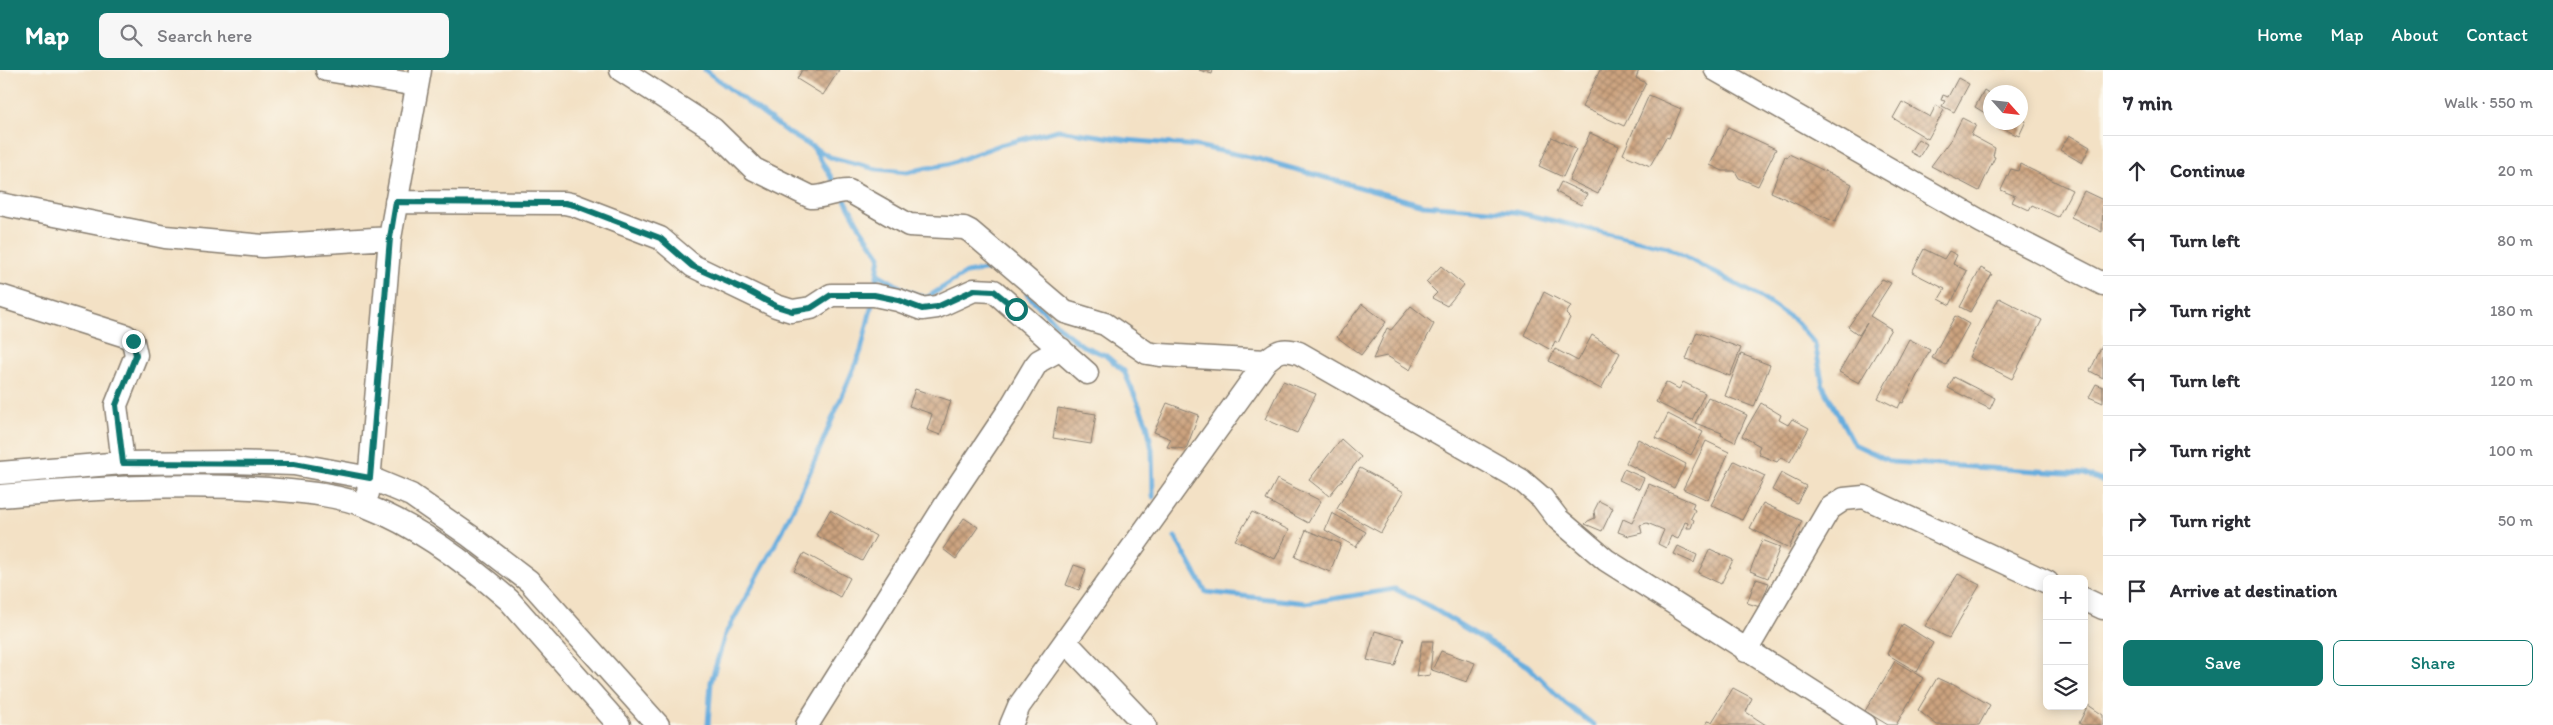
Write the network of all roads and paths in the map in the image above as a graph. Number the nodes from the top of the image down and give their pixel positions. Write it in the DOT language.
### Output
graph roads {
  1 [pos="327,70"];
  2 [pos="621,70"];
  3 [pos="1716,70"];
  4 [pos="418,78"];
  5 [pos="396,202"];
  6 [pos="0,204"];
  7 [pos="390,238"];
  8 [pos="2103,284"];
  9 [pos="0,296"];
  10 [pos="1061,349"];
  11 [pos="1266,360"];
  12 [pos="1087,373"];
  13 [pos="123,463"];
  14 [pos="0,473"];
  15 [pos="370,478"];
  16 [pos="0,496"];
  17 [pos="366,506"];
  18 [pos="2043,580"];
  19 [pos="2088,601"];
  20 [pos="2103,608"];
  21 [pos="1066,642"];
  22 [pos="1746,651"];
  23 [pos="619,725"];
  24 [pos="658,725"];
  25 [pos="807,725"];
  26 [pos="1011,725"];
  27 [pos="1145,725"];
  28 [pos="1865,725"];
  1 -- 4 [label="street"];
  2 -- 11 [label="street"];
  3 -- 8 [label="street"];
  4 -- 5 [label="street"];
  5 -- 7 [label="street"];
  5 -- 10 [label="street"];
  6 -- 7 [label="street"];
  7 -- 15 [label="street"];
  9 -- 13 [label="street"];
  10 -- 12 [label="street"];
  10 -- 25 [label="street"];
  11 -- 21 [label="street"];
  11 -- 22 [label="street"];
  13 -- 14 [label="street"];
  13 -- 15 [label="street"];
  15 -- 17 [label="street"];
  15 -- 24 [label="street"];
  16 -- 17 [label="street"];
  17 -- 23 [label="street"];
  18 -- 22 [label="street"];
  19 -- 20 [label="street"];
  21 -- 26 [label="street"];
  21 -- 27 [label="street"];
  22 -- 28 [label="street"];
}
